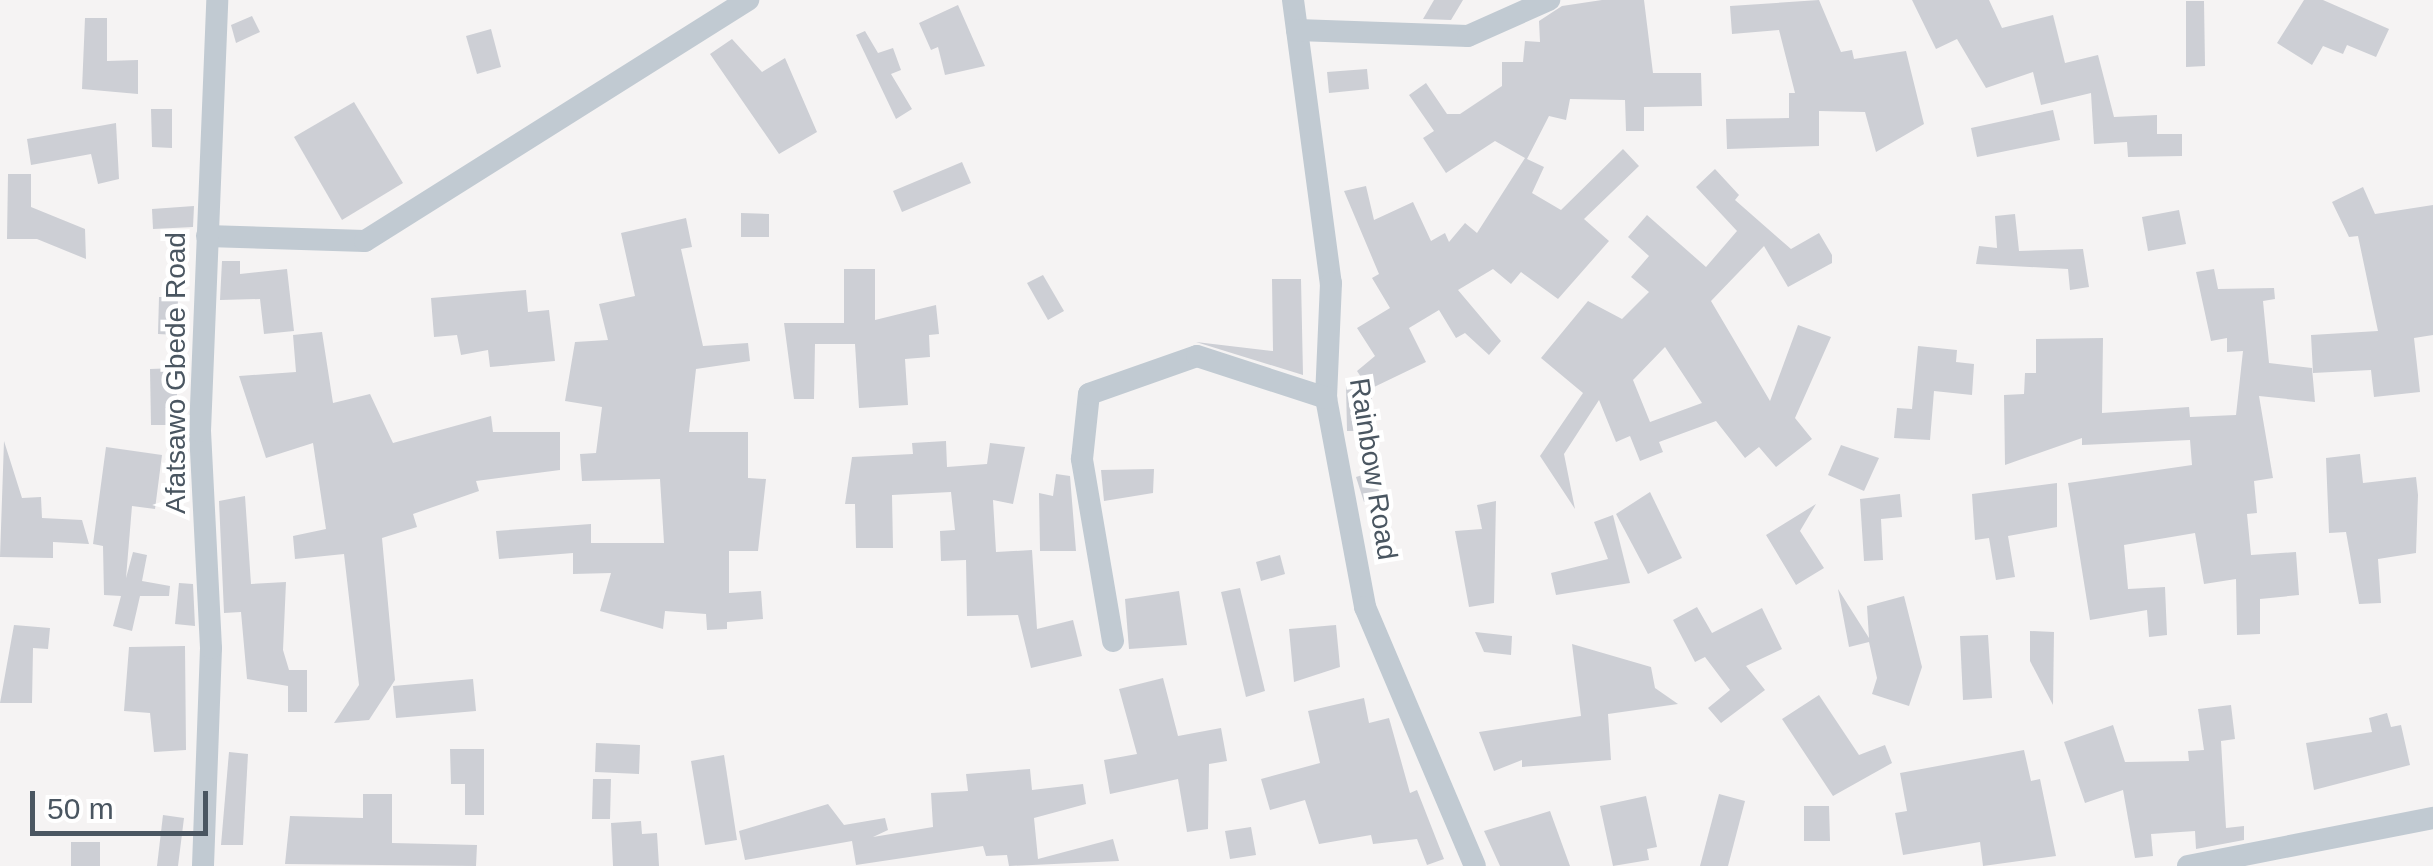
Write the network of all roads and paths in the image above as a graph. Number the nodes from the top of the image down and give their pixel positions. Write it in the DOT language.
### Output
graph roads {
  1 [pos="217,0"];
  2 [pos="748,0"];
  3 [pos="1293,0"];
  4 [pos="1550,0"];
  5 [pos="1297,30"];
  6 [pos="207,236"];
  7 [pos="1326,398"];
  8 [pos="1113,641"];
  9 [pos="2433,818"];
  10 [pos="203,866"];
  11 [pos="1475,866"];
  12 [pos="2188,866"];
  1 -- 6 [label="street, Afatsawo Gbede Road"];
  2 -- 6 [label="street"];
  3 -- 5 [label="street, Rainbow Road"];
  4 -- 5 [label="street"];
  5 -- 7 [label="street, Rainbow Road"];
  6 -- 10 [label="street, Afatsawo Gbede Road"];
  7 -- 8 [label="street"];
  7 -- 11 [label="street, Rainbow Road"];
  9 -- 12 [label="street"];
}
